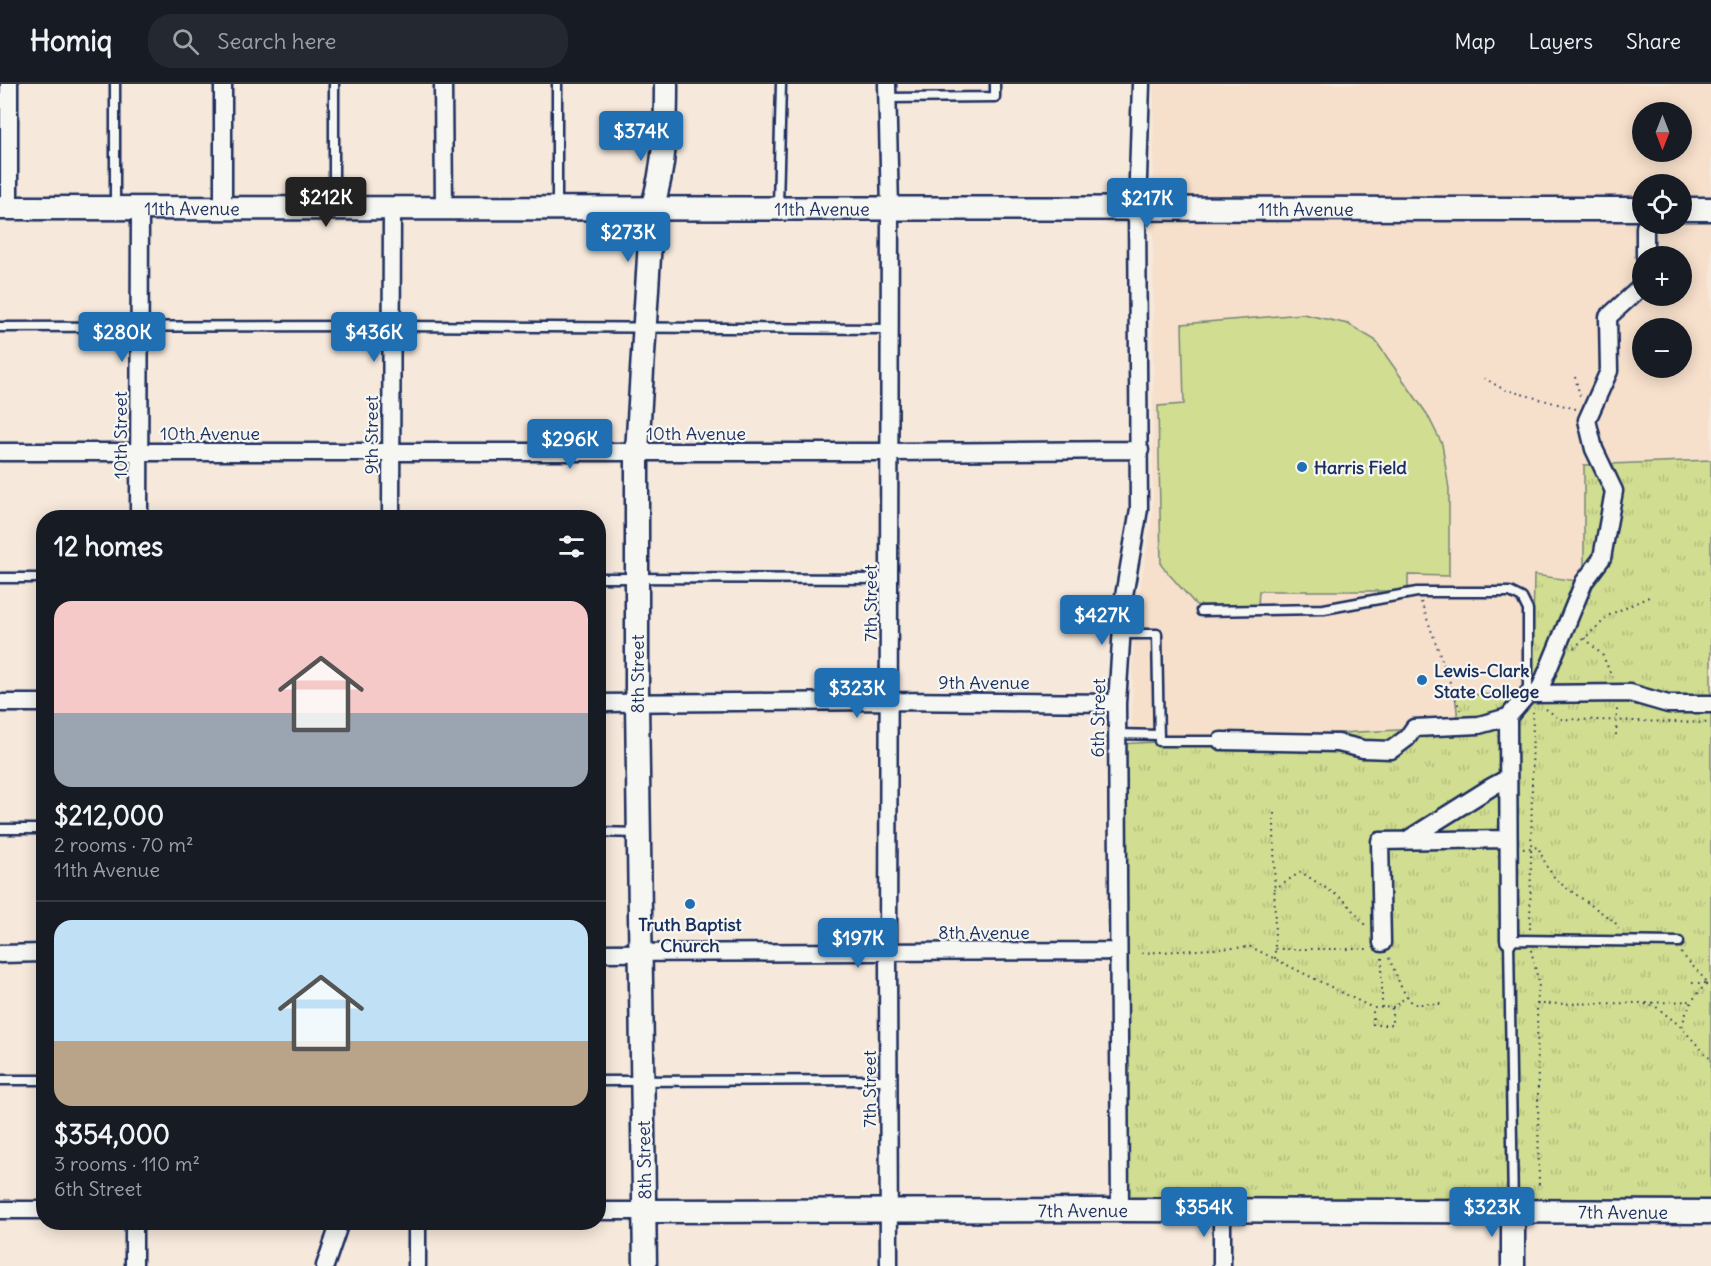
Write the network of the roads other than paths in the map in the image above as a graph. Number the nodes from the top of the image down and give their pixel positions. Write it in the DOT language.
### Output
graph roads {
  1 [pos="9,84"];
  2 [pos="115,84"];
  3 [pos="223,84"];
  4 [pos="334,84"];
  5 [pos="443,84"];
  6 [pos="557,84"];
  7 [pos="666,84"];
  8 [pos="782,84"];
  9 [pos="995,84"];
  10 [pos="1142,84"];
  11 [pos="887,91"];
  12 [pos="4,208"];
  13 [pos="115,208"];
  14 [pos="140,208"];
  15 [pos="223,208"];
  16 [pos="334,208"];
  17 [pos="392,208"];
  18 [pos="444,208"];
  19 [pos="557,208"];
  20 [pos="652,208"];
  21 [pos="778,208"];
  22 [pos="890,208"];
  23 [pos="1137,209"];
  24 [pos="1692,209"];
  25 [pos="1711,209"];
  26 [pos="1632,218"];
  27 [pos="1632,295"];
  28 [pos="391,326"];
  29 [pos="0,327"];
  30 [pos="139,327"];
  31 [pos="645,328"];
  32 [pos="890,328"];
  33 [pos="1140,450"];
  34 [pos="0,452"];
  35 [pos="139,452"];
  36 [pos="637,452"];
  37 [pos="890,452"];
  38 [pos="390,453"];
  39 [pos="139,510"];
  40 [pos="391,510"];
  41 [pos="0,578"];
  42 [pos="36,578"];
  43 [pos="606,579"];
  44 [pos="637,579"];
  45 [pos="890,579"];
  46 [pos="1201,611"];
  47 [pos="1120,634"];
  48 [pos="1533,696"];
  49 [pos="890,701"];
  50 [pos="0,703"];
  51 [pos="606,703"];
  52 [pos="637,703"];
  53 [pos="1117,703"];
  54 [pos="36,704"];
  55 [pos="1711,704"];
  56 [pos="1508,717"];
  57 [pos="1117,734"];
  58 [pos="1159,735"];
  59 [pos="1221,741"];
  60 [pos="1508,778"];
  61 [pos="0,829"];
  62 [pos="36,829"];
  63 [pos="606,832"];
  64 [pos="639,832"];
  65 [pos="1407,840"];
  66 [pos="1508,844"];
  67 [pos="1509,940"];
  68 [pos="1675,942"];
  69 [pos="1118,951"];
  70 [pos="641,952"];
  71 [pos="888,952"];
  72 [pos="1382,952"];
  73 [pos="606,953"];
  74 [pos="0,954"];
  75 [pos="36,954"];
  76 [pos="0,1080"];
  77 [pos="36,1080"];
  78 [pos="888,1080"];
  79 [pos="606,1081"];
  80 [pos="643,1081"];
  81 [pos="0,1210"];
  82 [pos="36,1210"];
  83 [pos="1120,1210"];
  84 [pos="606,1211"];
  85 [pos="645,1211"];
  86 [pos="1221,1211"];
  87 [pos="1513,1211"];
  88 [pos="889,1212"];
  89 [pos="1711,1212"];
  90 [pos="134,1230"];
  91 [pos="337,1230"];
  92 [pos="417,1230"];
  93 [pos="134,1266"];
  94 [pos="325,1266"];
  95 [pos="417,1266"];
  96 [pos="645,1266"];
  97 [pos="889,1266"];
  98 [pos="1222,1266"];
  99 [pos="1513,1266"];
  1 -- 12 [label="street"];
  2 -- 13 [label="lane"];
  3 -- 15 [label="street"];
  4 -- 16 [label="lane"];
  5 -- 18 [label="street"];
  6 -- 19 [label="lane"];
  7 -- 20 [label="street, 8th Street"];
  8 -- 21 [label="lane"];
  9 -- 11 [label="lane"];
  10 -- 23 [label="street, 6th Street"];
  11 -- 22 [label="street, 7th Street"];
  12 -- 13 [label="street, 11th Avenue"];
  13 -- 14 [label="street, 11th Avenue"];
  14 -- 15 [label="street, 11th Avenue"];
  14 -- 30 [label="street, 10th Street"];
  15 -- 16 [label="street, 11th Avenue"];
  16 -- 17 [label="street, 11th Avenue"];
  17 -- 18 [label="street, 11th Avenue"];
  17 -- 28 [label="street, 9th Street"];
  18 -- 19 [label="street, 11th Avenue"];
  19 -- 20 [label="street, 11th Avenue"];
  20 -- 21 [label="street, 11th Avenue"];
  20 -- 31 [label="street, 8th Street"];
  21 -- 22 [label="street, 11th Avenue"];
  22 -- 23 [label="street, 11th Avenue"];
  22 -- 32 [label="street, 7th Street"];
  23 -- 26 [label="street, 11th Avenue"];
  23 -- 33 [label="street, 6th Street"];
  24 -- 25 [label="street"];
  27 -- 48 [label="street"];
  28 -- 30 [label="lane"];
  28 -- 31 [label="lane"];
  28 -- 38 [label="street, 9th Street"];
  29 -- 30 [label="lane"];
  30 -- 35 [label="street, 10th Street"];
  31 -- 32 [label="lane"];
  31 -- 36 [label="street, 8th Street"];
  32 -- 37 [label="street, 7th Street"];
  33 -- 37 [label="street, 10th Avenue"];
  33 -- 47 [label="street, 6th Street"];
  34 -- 35 [label="street, 10th Avenue"];
  35 -- 38 [label="street, 10th Avenue"];
  35 -- 39 [label="street, 10th Street"];
  36 -- 37 [label="street, 10th Avenue"];
  36 -- 38 [label="street, 10th Avenue"];
  36 -- 44 [label="street, 8th Street"];
  37 -- 45 [label="street, 7th Street"];
  38 -- 40 [label="street, 9th Street"];
  41 -- 42 [label="lane"];
  43 -- 44 [label="lane"];
  44 -- 45 [label="lane"];
  44 -- 52 [label="street, 8th Street"];
  45 -- 49 [label="street, 7th Street"];
  46 -- 48 [label="lane"];
  47 -- 53 [label="street, 6th Street"];
  47 -- 58 [label="lane"];
  48 -- 55 [label="street"];
  48 -- 56 [label="street"];
  49 -- 52 [label="street, 9th Avenue"];
  49 -- 53 [label="street, 9th Avenue"];
  49 -- 71 [label="street, 7th Street"];
  50 -- 54 [label="street"];
  51 -- 52 [label="street, 9th Avenue"];
  52 -- 64 [label="street, 8th Street"];
  53 -- 57 [label="street, 6th Street"];
  56 -- 59 [label="street"];
  56 -- 60 [label="street"];
  57 -- 58 [label="lane"];
  57 -- 69 [label="street, 6th Street"];
  58 -- 59 [label="lane"];
  60 -- 65 [label="street"];
  60 -- 66 [label="street"];
  61 -- 62 [label="lane"];
  63 -- 64 [label="lane"];
  64 -- 70 [label="street, 8th Street"];
  65 -- 66 [label="street"];
  65 -- 72 [label="street"];
  66 -- 67 [label="street"];
  67 -- 68 [label="lane"];
  67 -- 87 [label="lane"];
  69 -- 71 [label="street, 8th Avenue"];
  69 -- 83 [label="street, 6th Street"];
  70 -- 71 [label="street, 8th Avenue"];
  70 -- 73 [label="street, 8th Avenue"];
  70 -- 80 [label="street, 8th Street"];
  71 -- 78 [label="street, 7th Street"];
  74 -- 75 [label="street"];
  76 -- 77 [label="lane"];
  78 -- 80 [label="lane"];
  78 -- 88 [label="street, 7th Street"];
  79 -- 80 [label="lane"];
  80 -- 85 [label="street, 8th Street"];
  81 -- 82 [label="street"];
  83 -- 86 [label="street, 7th Avenue"];
  83 -- 88 [label="street, 7th Avenue"];
  84 -- 85 [label="street, 7th Avenue"];
  85 -- 88 [label="street, 7th Avenue"];
  85 -- 96 [label="street, 8th Street"];
  86 -- 87 [label="street, 7th Avenue"];
  86 -- 98 [label="street"];
  87 -- 89 [label="street, 7th Avenue"];
  87 -- 99 [label="street"];
  88 -- 97 [label="street, 7th Street"];
  90 -- 93 [label="street"];
  91 -- 94 [label="street"];
  92 -- 95 [label="street"];
}
